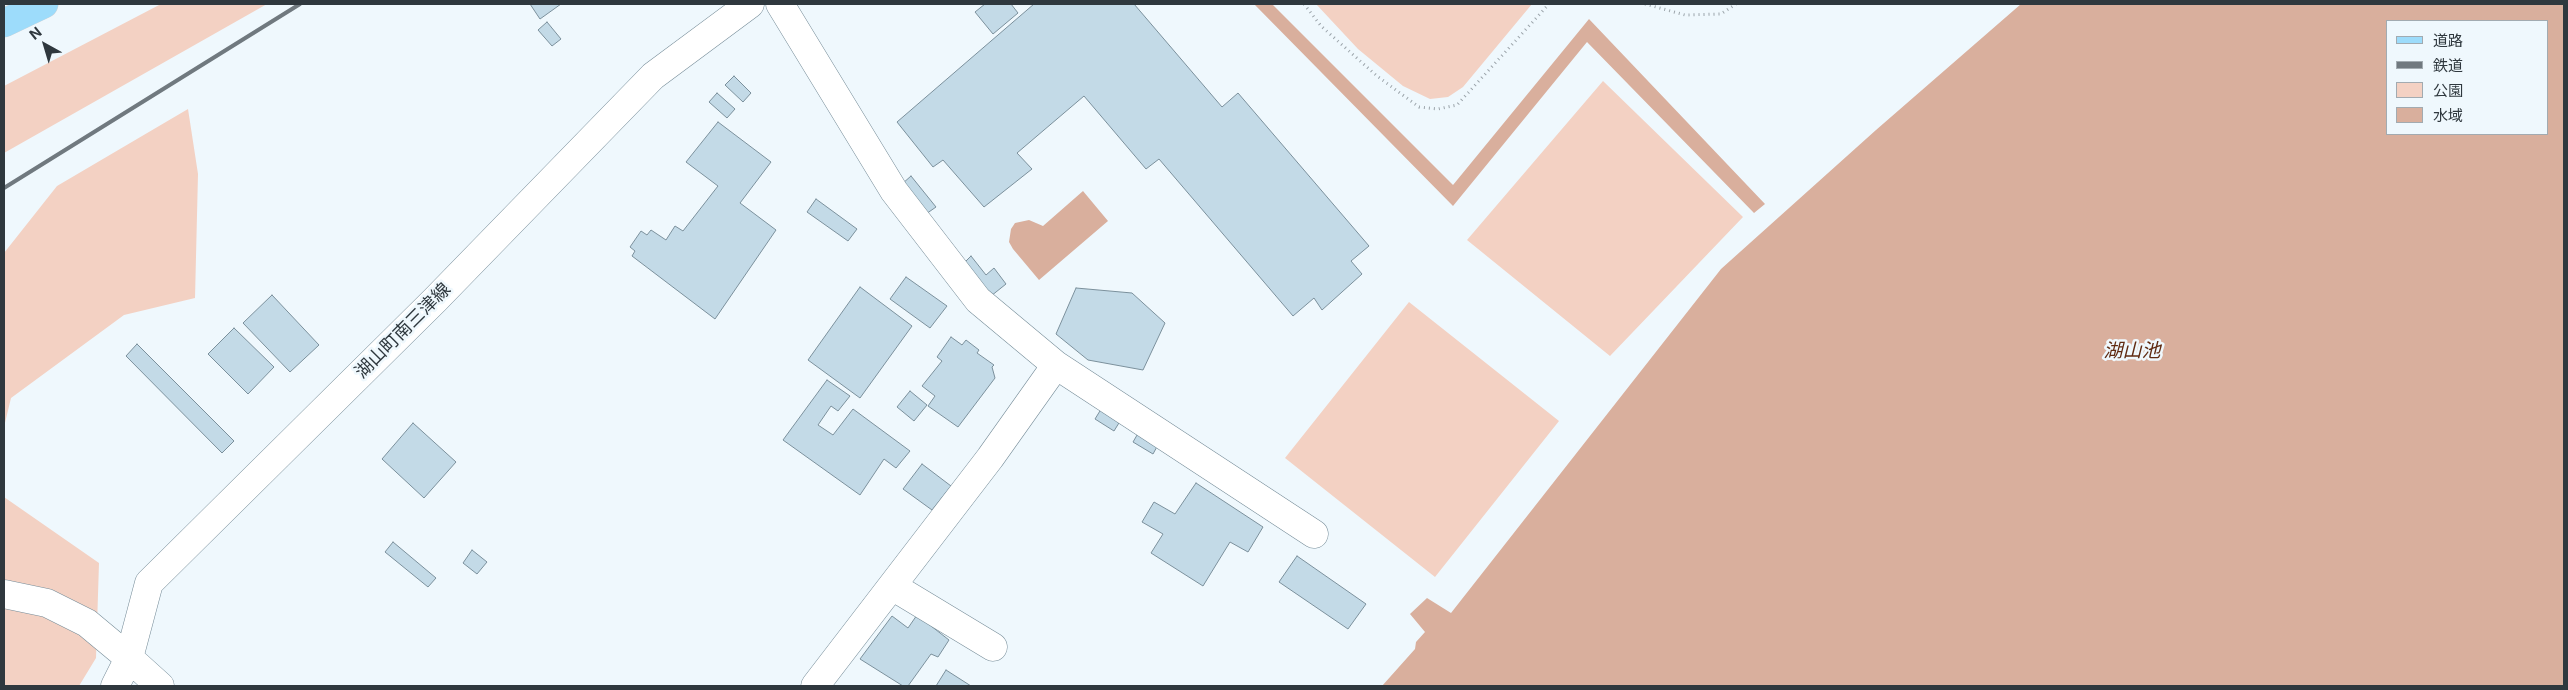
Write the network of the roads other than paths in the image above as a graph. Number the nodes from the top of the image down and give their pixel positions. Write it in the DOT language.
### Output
graph roads {
  1 [pos="44,4"];
  2 [pos="750,4"];
  3 [pos="780,4"];
  4 [pos="4,23"];
  5 [pos="1056,365"];
  6 [pos="1314,534"];
  7 [pos="892,586"];
  8 [pos="4,594"];
  9 [pos="992,647"];
  10 [pos="129,658"];
  11 [pos="115,686"];
  12 [pos="160,686"];
  13 [pos="814,686"];
  1 -- 4 [label="main road"];
  2 -- 10 [label="street, 湖山町南三津線"];
  3 -- 5 [label="street"];
  5 -- 6 [label="street"];
  5 -- 7 [label="street"];
  7 -- 9 [label="street"];
  7 -- 13 [label="street"];
  8 -- 10 [label="street"];
  10 -- 11 [label="street, 湖山町南三津線"];
  10 -- 12 [label="street"];
}
